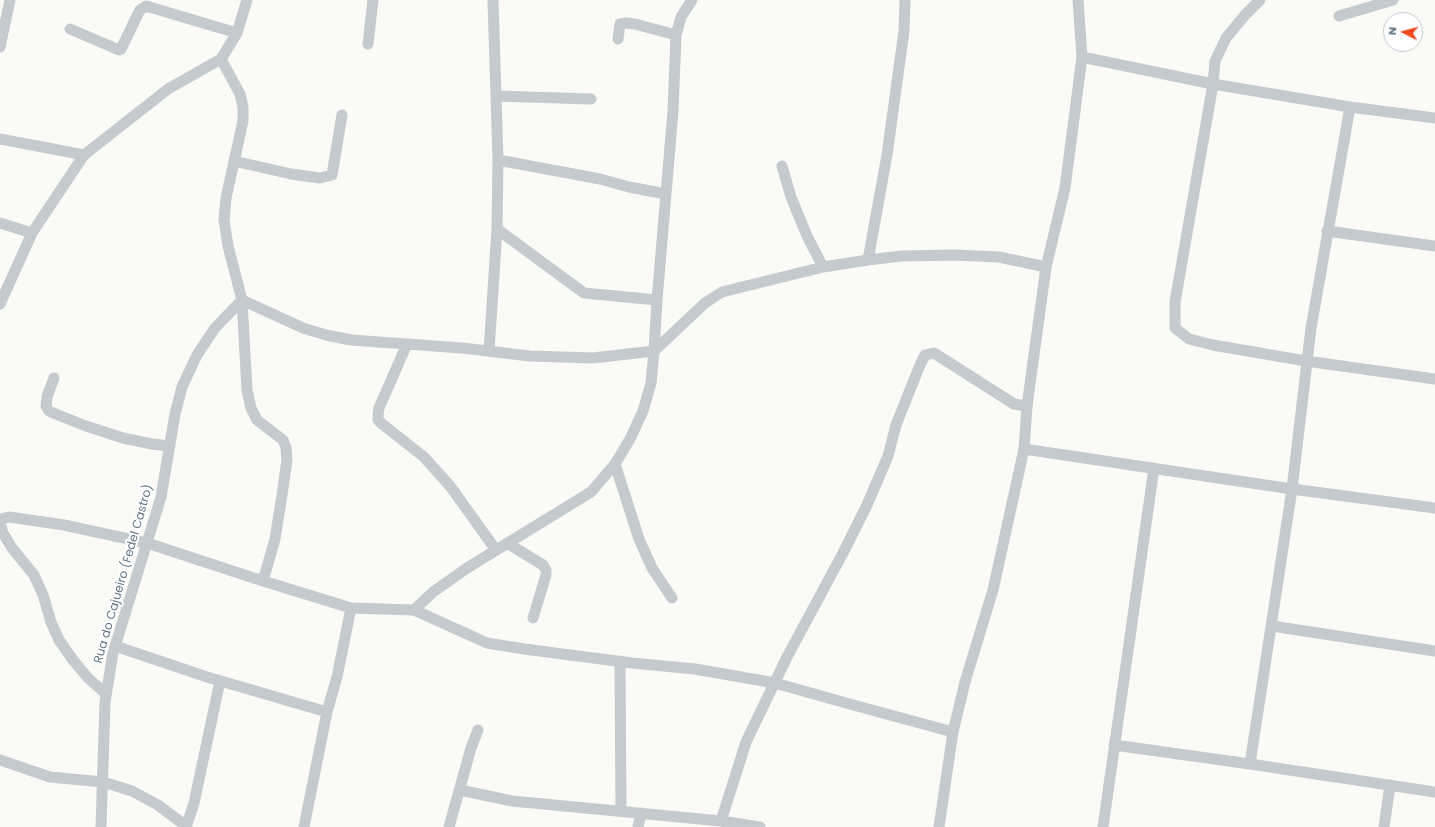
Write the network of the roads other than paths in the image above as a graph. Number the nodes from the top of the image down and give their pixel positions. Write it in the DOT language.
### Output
graph roads {
  1 [pos="10,0"];
  2 [pos="247,0"];
  3 [pos="373,0"];
  4 [pos="493,0"];
  5 [pos="692,0"];
  6 [pos="905,0"];
  7 [pos="1078,0"];
  8 [pos="1260,0"];
  9 [pos="1393,0"];
  10 [pos="1339,16"];
  11 [pos="70,29"];
  12 [pos="237,33"];
  13 [pos="676,35"];
  14 [pos="618,39"];
  15 [pos="368,44"];
  16 [pos="0,47"];
  17 [pos="1082,57"];
  18 [pos="221,59"];
  19 [pos="1213,84"];
  20 [pos="496,96"];
  21 [pos="592,99"];
  22 [pos="1350,107"];
  23 [pos="342,116"];
  24 [pos="1435,118"];
  25 [pos="0,139"];
  26 [pos="84,155"];
  27 [pos="498,160"];
  28 [pos="234,161"];
  29 [pos="782,166"];
  30 [pos="666,194"];
  31 [pos="0,223"];
  32 [pos="497,229"];
  33 [pos="1327,231"];
  34 [pos="32,233"];
  35 [pos="1435,246"];
  36 [pos="868,260"];
  37 [pos="823,267"];
  38 [pos="1046,267"];
  39 [pos="242,300"];
  40 [pos="656,300"];
  41 [pos="0,304"];
  42 [pos="407,344"];
  43 [pos="489,351"];
  44 [pos="654,351"];
  45 [pos="1306,361"];
  46 [pos="54,378"];
  47 [pos="1435,378"];
  48 [pos="1028,406"];
  49 [pos="170,446"];
  50 [pos="1024,449"];
  51 [pos="615,464"];
  52 [pos="1154,468"];
  53 [pos="1292,489"];
  54 [pos="1435,508"];
  55 [pos="0,524"];
  56 [pos="147,543"];
  57 [pos="507,543"];
  58 [pos="496,550"];
  59 [pos="263,581"];
  60 [pos="672,598"];
  61 [pos="351,608"];
  62 [pos="414,610"];
  63 [pos="533,618"];
  64 [pos="1272,626"];
  65 [pos="115,646"];
  66 [pos="1435,651"];
  67 [pos="620,661"];
  68 [pos="220,681"];
  69 [pos="775,683"];
  70 [pos="106,694"];
  71 [pos="327,712"];
  72 [pos="478,730"];
  73 [pos="954,732"];
  74 [pos="1114,746"];
  75 [pos="0,760"];
  76 [pos="1250,764"];
  77 [pos="103,782"];
  78 [pos="1390,785"];
  79 [pos="460,790"];
  80 [pos="1435,792"];
  81 [pos="621,811"];
  82 [pos="641,813"];
  83 [pos="721,821"];
  84 [pos="101,827"];
  85 [pos="187,827"];
  86 [pos="304,827"];
  87 [pos="449,827"];
  88 [pos="638,827"];
  89 [pos="760,827"];
  90 [pos="938,827"];
  91 [pos="1103,827"];
  92 [pos="1384,827"];
  1 -- 16 [label="street"];
  2 -- 12 [label="street"];
  3 -- 15 [label="street"];
  4 -- 20 [label="street"];
  5 -- 13 [label="street"];
  6 -- 36 [label="street"];
  7 -- 17 [label="street"];
  8 -- 19 [label="street"];
  9 -- 10 [label="street"];
  11 -- 12 [label="street"];
  12 -- 18 [label="street"];
  13 -- 14 [label="street"];
  13 -- 30 [label="street"];
  17 -- 19 [label="street"];
  17 -- 38 [label="street"];
  18 -- 26 [label="street"];
  18 -- 28 [label="street"];
  19 -- 22 [label="street"];
  19 -- 45 [label="street"];
  20 -- 21 [label="street"];
  20 -- 27 [label="street"];
  22 -- 24 [label="street"];
  22 -- 33 [label="street"];
  23 -- 28 [label="street"];
  25 -- 26 [label="street"];
  26 -- 34 [label="street"];
  27 -- 30 [label="street"];
  27 -- 32 [label="street"];
  28 -- 39 [label="street"];
  29 -- 37 [label="street"];
  30 -- 40 [label="street"];
  31 -- 34 [label="street"];
  32 -- 40 [label="street"];
  32 -- 43 [label="street"];
  33 -- 35 [label="street"];
  33 -- 45 [label="street"];
  34 -- 41 [label="street"];
  36 -- 37 [label="street"];
  36 -- 38 [label="street"];
  37 -- 44 [label="street"];
  38 -- 48 [label="street"];
  39 -- 42 [label="street"];
  39 -- 49 [label="street, Rua do Cajueiro (Fedel Castro)"];
  39 -- 59 [label="street"];
  40 -- 44 [label="street"];
  42 -- 43 [label="street"];
  42 -- 58 [label="street"];
  43 -- 44 [label="street"];
  44 -- 51 [label="street"];
  45 -- 47 [label="street"];
  45 -- 53 [label="street"];
  46 -- 49 [label="street"];
  48 -- 50 [label="street"];
  48 -- 69 [label="street"];
  49 -- 56 [label="street, Rua do Cajueiro (Fedel Castro)"];
  50 -- 52 [label="street"];
  50 -- 73 [label="street"];
  51 -- 57 [label="street"];
  51 -- 60 [label="street"];
  52 -- 53 [label="street"];
  52 -- 74 [label="street"];
  53 -- 54 [label="street"];
  53 -- 64 [label="street"];
  55 -- 56 [label="street"];
  55 -- 70 [label="street"];
  56 -- 59 [label="street"];
  56 -- 65 [label="street, Rua do Cajueiro (Fedel Castro)"];
  57 -- 58 [label="street"];
  57 -- 63 [label="street"];
  58 -- 62 [label="street"];
  59 -- 61 [label="street"];
  61 -- 62 [label="street"];
  61 -- 71 [label="street"];
  62 -- 67 [label="street"];
  64 -- 66 [label="street"];
  64 -- 76 [label="street"];
  65 -- 68 [label="street"];
  65 -- 70 [label="street, Rua do Cajueiro (Fedel Castro)"];
  67 -- 69 [label="street"];
  67 -- 81 [label="street"];
  68 -- 71 [label="street"];
  68 -- 85 [label="street"];
  69 -- 73 [label="street"];
  69 -- 83 [label="street"];
  70 -- 77 [label="street, Rua do Cajueiro (Fedel Castro)"];
  71 -- 86 [label="street"];
  72 -- 79 [label="street"];
  73 -- 90 [label="street"];
  74 -- 76 [label="street"];
  74 -- 91 [label="street"];
  75 -- 77 [label="street"];
  76 -- 78 [label="street"];
  77 -- 84 [label="street, Rua do Cajueiro (Fedel Castro)"];
  77 -- 85 [label="street"];
  78 -- 80 [label="street"];
  78 -- 92 [label="street"];
  79 -- 81 [label="street"];
  79 -- 87 [label="street"];
  81 -- 82 [label="street"];
  82 -- 83 [label="street"];
  82 -- 88 [label="street"];
  83 -- 89 [label="street"];
}
